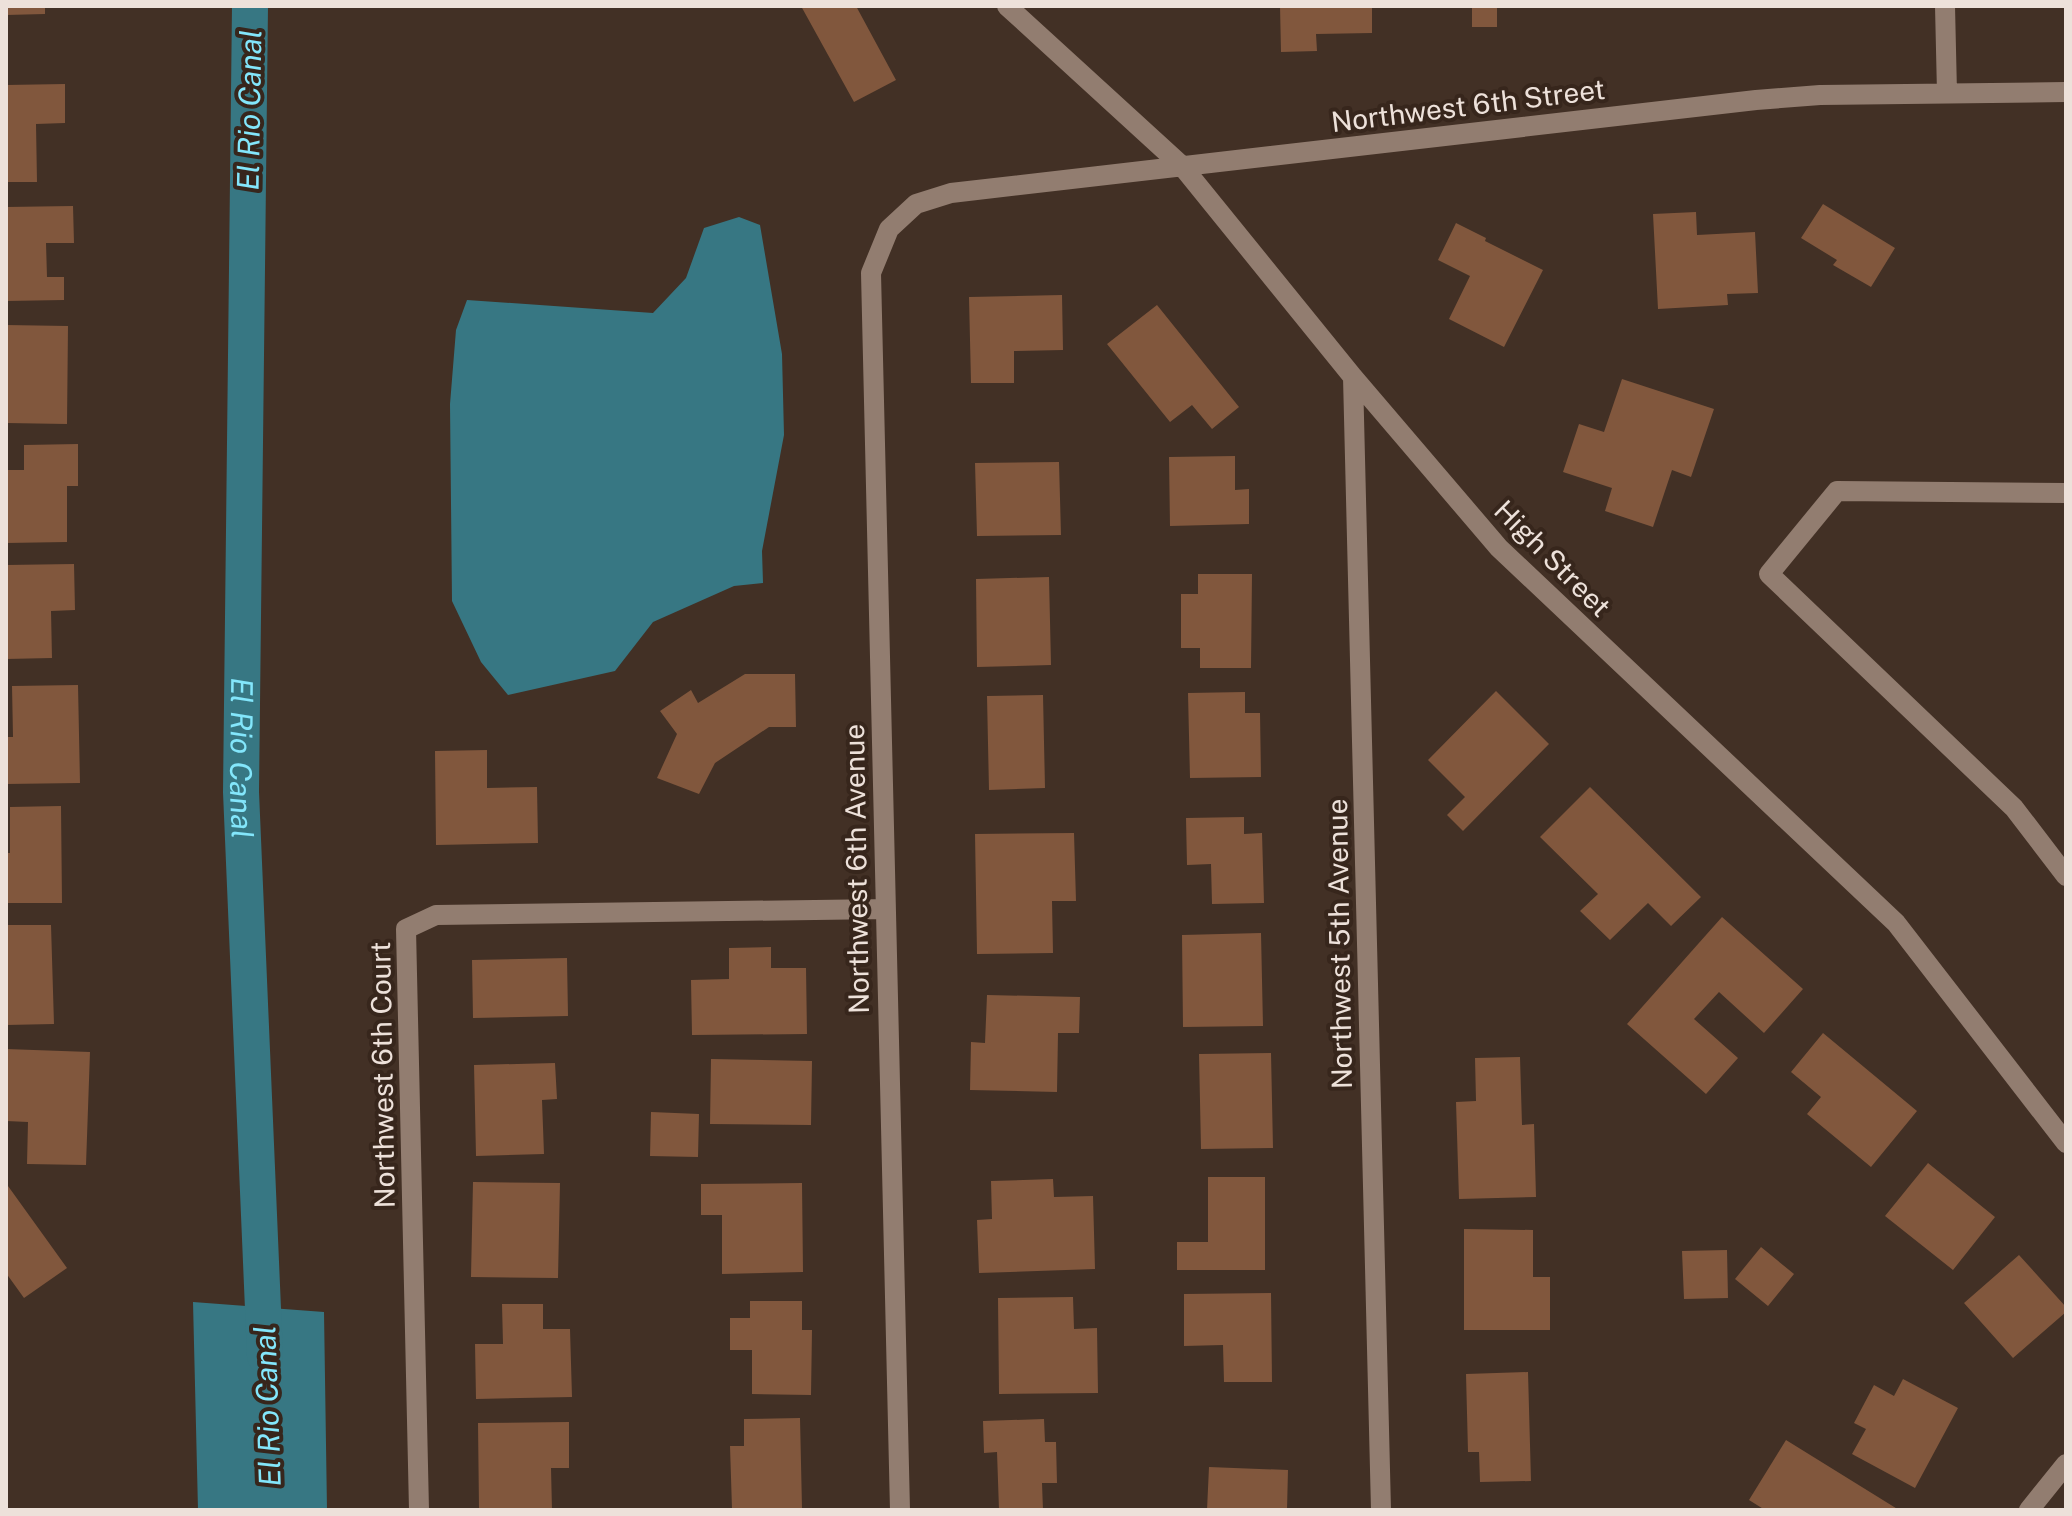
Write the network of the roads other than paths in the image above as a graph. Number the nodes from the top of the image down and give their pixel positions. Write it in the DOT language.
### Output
graph roads {
  1 [pos="1007,6"];
  2 [pos="1945,6"];
  3 [pos="2066,92"];
  4 [pos="1947,93"];
  5 [pos="1182,166"];
  6 [pos="889,229"];
  7 [pos="1353,377"];
  8 [pos="2066,493"];
  9 [pos="2066,876"];
  10 [pos="885,909"];
  11 [pos="2066,1143"];
  12 [pos="2066,1464"];
  13 [pos="419,1510"];
  14 [pos="900,1510"];
  15 [pos="1381,1510"];
  16 [pos="2029,1510"];
  1 -- 5 [label="street, High Street"];
  2 -- 4 [label="street"];
  3 -- 4 [label="street, Northwest 6th Street"];
  4 -- 5 [label="street, Northwest 6th Street"];
  5 -- 6 [label="street, Northwest 6th Street"];
  5 -- 7 [label="street, High Street"];
  6 -- 10 [label="street, Northwest 6th Avenue"];
  7 -- 11 [label="street, High Street"];
  7 -- 15 [label="street, Northwest 5th Avenue"];
  8 -- 9 [label="street"];
  10 -- 13 [label="street, Northwest 6th Court"];
  10 -- 14 [label="street, Northwest 6th Avenue"];
  12 -- 16 [label="street"];
}
